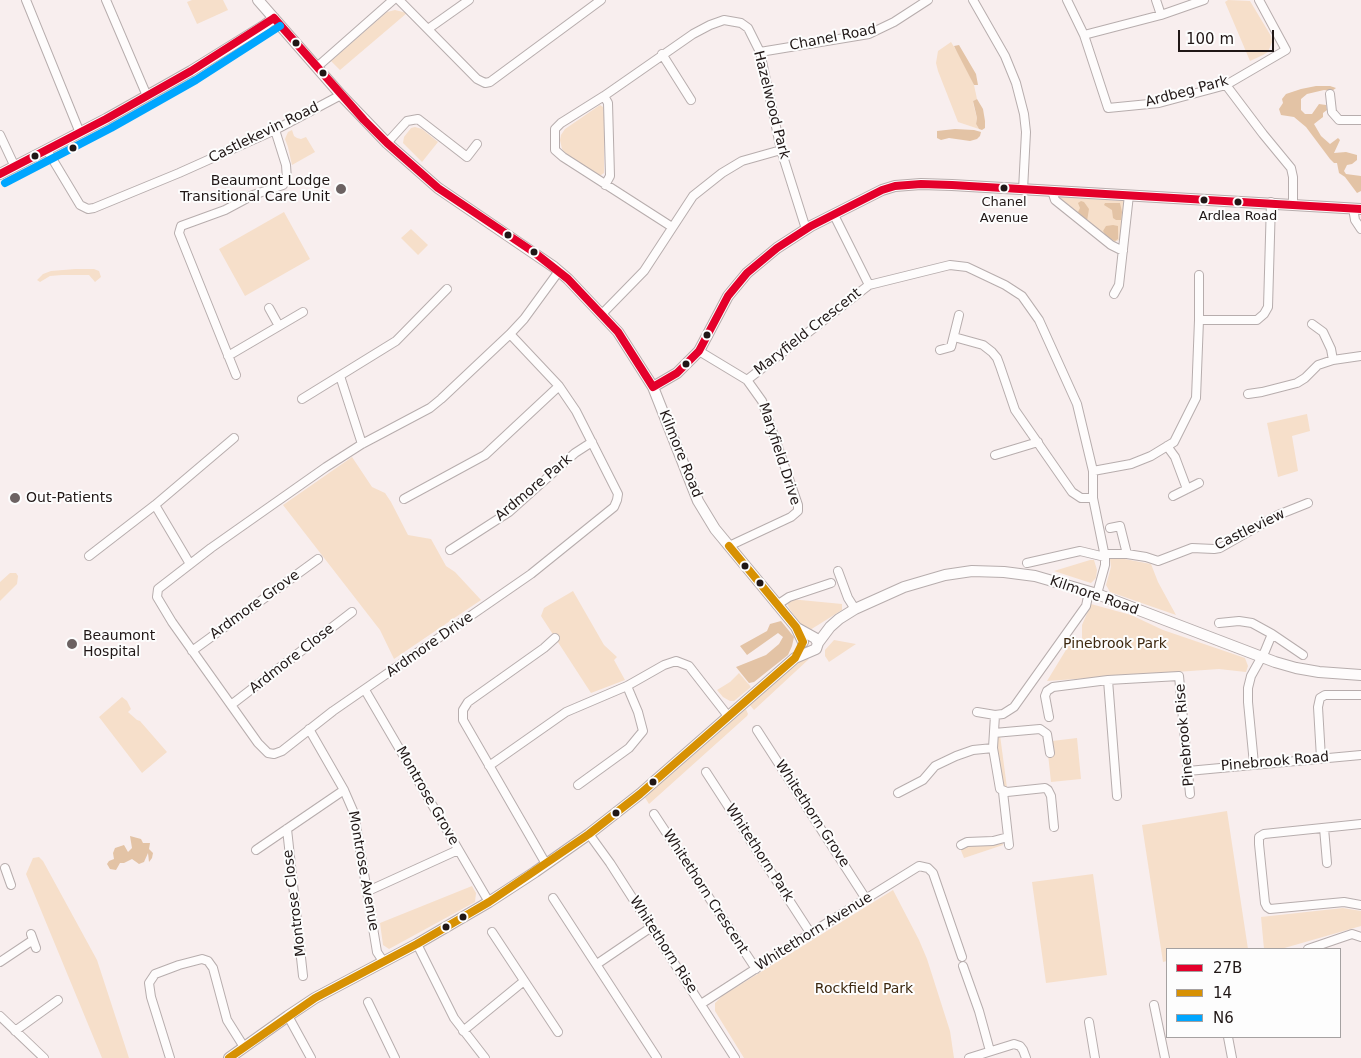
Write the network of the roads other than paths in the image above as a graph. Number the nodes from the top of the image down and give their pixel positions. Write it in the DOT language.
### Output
graph roads {
  1 [pos="26,0"];
  2 [pos="106,0"];
  3 [pos="258,0"];
  4 [pos="393,0"];
  5 [pos="399,0"];
  6 [pos="469,0"];
  7 [pos="601,0"];
  8 [pos="928,0"];
  9 [pos="973,0"];
  10 [pos="1067,0"];
  11 [pos="1156,0"];
  12 [pos="1204,0"];
  13 [pos="1259,0"];
  14 [pos="1161,15"];
  15 [pos="274,18"];
  16 [pos="428,29"];
  17 [pos="1084,35"];
  18 [pos="760,52"];
  19 [pos="662,54"];
  20 [pos="317,67"];
  21 [pos="1226,85"];
  22 [pos="1330,94"];
  23 [pos="341,95"];
  24 [pos="147,96"];
  25 [pos="604,96"];
  26 [pos="692,100"];
  27 [pos="1361,120"];
  28 [pos="275,130"];
  29 [pos="80,133"];
  30 [pos="0,135"];
  31 [pos="387,143"];
  32 [pos="477,144"];
  33 [pos="47,150"];
  34 [pos="781,150"];
  35 [pos="15,167"];
  36 [pos="0,174"];
  37 [pos="604,185"];
  38 [pos="1023,190"];
  39 [pos="1052,191"];
  40 [pos="1129,196"];
  41 [pos="1271,202"];
  42 [pos="1293,204"];
  43 [pos="1357,208"];
  44 [pos="834,215"];
  45 [pos="672,227"];
  46 [pos="806,229"];
  47 [pos="1361,229"];
  48 [pos="1124,251"];
  49 [pos="558,271"];
  50 [pos="1199,275"];
  51 [pos="869,285"];
  52 [pos="447,289"];
  53 [pos="1114,294"];
  54 [pos="269,308"];
  55 [pos="303,312"];
  56 [pos="602,314"];
  57 [pos="959,315"];
  58 [pos="1199,320"];
  59 [pos="1312,324"];
  60 [pos="279,326"];
  61 [pos="510,334"];
  62 [pos="954,337"];
  63 [pos="940,350"];
  64 [pos="699,351"];
  65 [pos="228,356"];
  66 [pos="1361,356"];
  67 [pos="1332,360"];
  68 [pos="236,375"];
  69 [pos="340,376"];
  70 [pos="747,380"];
  71 [pos="559,386"];
  72 [pos="653,387"];
  73 [pos="1248,394"];
  74 [pos="302,399"];
  75 [pos="234,438"];
  76 [pos="592,442"];
  77 [pos="1038,442"];
  78 [pos="362,444"];
  79 [pos="1167,446"];
  80 [pos="995,455"];
  81 [pos="1094,470"];
  82 [pos="1199,483"];
  83 [pos="1187,489"];
  84 [pos="1173,496"];
  85 [pos="1093,498"];
  86 [pos="404,499"];
  87 [pos="1308,503"];
  88 [pos="154,505"];
  89 [pos="1110,528"];
  90 [pos="729,546"];
  91 [pos="450,550"];
  92 [pos="1127,554"];
  93 [pos="1105,555"];
  94 [pos="89,556"];
  95 [pos="318,559"];
  96 [pos="1027,563"];
  97 [pos="190,564"];
  98 [pos="838,571"];
  99 [pos="831,583"];
  100 [pos="1093,593"];
  101 [pos="777,605"];
  102 [pos="855,609"];
  103 [pos="352,612"];
  104 [pos="1219,623"];
  105 [pos="1272,634"];
  106 [pos="555,638"];
  107 [pos="809,642"];
  108 [pos="192,651"];
  109 [pos="1303,655"];
  110 [pos="1261,656"];
  111 [pos="1361,675"];
  112 [pos="1108,680"];
  113 [pos="627,686"];
  114 [pos="366,690"];
  115 [pos="1361,695"];
  116 [pos="231,705"];
  117 [pos="977,712"];
  118 [pos="995,715"];
  119 [pos="728,716"];
  120 [pos="1049,717"];
  121 [pos="309,729"];
  122 [pos="757,730"];
  123 [pos="994,733"];
  124 [pos="994,748"];
  125 [pos="1050,753"];
  126 [pos="1361,755"];
  127 [pos="1321,758"];
  128 [pos="1254,764"];
  129 [pos="489,766"];
  130 [pos="1188,771"];
  131 [pos="706,772"];
  132 [pos="578,785"];
  133 [pos="344,790"];
  134 [pos="1003,792"];
  135 [pos="898,793"];
  136 [pos="1190,794"];
  137 [pos="1117,796"];
  138 [pos="654,814"];
  139 [pos="1361,824"];
  140 [pos="1054,827"];
  141 [pos="1324,828"];
  142 [pos="287,829"];
  143 [pos="589,834"];
  144 [pos="961,845"];
  145 [pos="256,850"];
  146 [pos="458,850"];
  147 [pos="1327,863"];
  148 [pos="546,864"];
  149 [pos="5,868"];
  150 [pos="0,880"];
  151 [pos="368,891"];
  152 [pos="553,898"];
  153 [pos="866,900"];
  154 [pos="488,902"];
  155 [pos="1361,906"];
  156 [pos="650,928"];
  157 [pos="492,932"];
  158 [pos="811,934"];
  159 [pos="1361,936"];
  160 [pos="417,944"];
  161 [pos="36,948"];
  162 [pos="1311,948"];
  163 [pos="962,957"];
  164 [pos="383,961"];
  165 [pos="0,962"];
  166 [pos="597,964"];
  167 [pos="963,966"];
  168 [pos="756,969"];
  169 [pos="303,976"];
  170 [pos="524,981"];
  171 [pos="58,1000"];
  172 [pos="368,1002"];
  173 [pos="701,1004"];
  174 [pos="1154,1005"];
  175 [pos="0,1016"];
  176 [pos="288,1016"];
  177 [pos="1088,1022"];
  178 [pos="15,1030"];
  179 [pos="462,1031"];
  180 [pos="558,1032"];
  181 [pos="1228,1038"];
  182 [pos="244,1047"];
  183 [pos="990,1051"];
  184 [pos="44,1058"];
  185 [pos="170,1058"];
  186 [pos="229,1058"];
  187 [pos="310,1058"];
  188 [pos="395,1058"];
  189 [pos="485,1058"];
  190 [pos="657,1058"];
  191 [pos="735,1058"];
  192 [pos="969,1058"];
  193 [pos="1026,1058"];
  194 [pos="1095,1058"];
  195 [pos="1165,1058"];
  196 [pos="1232,1058"];
  1 -- 29 [label="street"];
  2 -- 24 [label="street"];
  3 -- 15 [label="street, Kilmore Road"];
  4 -- 20 [label="street"];
  5 -- 16 [label="street"];
  6 -- 16 [label="street"];
  7 -- 16 [label="street"];
  8 -- 18 [label="street, Chanel Road"];
  9 -- 38 [label="street"];
  10 -- 17 [label="street, Ardbeg Park"];
  11 -- 14 [label="street"];
  12 -- 14 [label="street"];
  13 -- 21 [label="street, Ardbeg Park"];
  14 -- 17 [label="street"];
  15 -- 20 [label="street, Kilmore Road"];
  15 -- 24 [label="street"];
  17 -- 21 [label="street, Ardbeg Park"];
  18 -- 19 [label="street, Hazelwood Park"];
  18 -- 34 [label="street, Hazelwood Park"];
  19 -- 25 [label="street, Hazelwood Park"];
  19 -- 26 [label="street"];
  20 -- 23 [label="street, Kilmore Road"];
  21 -- 42 [label="street"];
  22 -- 27 [label="street"];
  23 -- 28 [label="street, Castlekevin Road"];
  23 -- 31 [label="street, Kilmore Road"];
  24 -- 29 [label="street"];
  25 -- 37 [label="street"];
  25 -- 37 [label="street, Hazelwood Park"];
  28 -- 33 [label="street, Castlekevin Road"];
  28 -- 65 [label="street"];
  29 -- 33 [label="street"];
  30 -- 35 [label="street"];
  31 -- 32 [label="street"];
  31 -- 49 [label="street, Kilmore Road"];
  33 -- 35 [label="street"];
  34 -- 45 [label="street"];
  34 -- 46 [label="street, Hazelwood Park"];
  35 -- 36 [label="street"];
  37 -- 45 [label="street, Hazelwood Park"];
  38 -- 39 [label="street"];
  38 -- 44 [label="street"];
  39 -- 40 [label="street"];
  39 -- 48 [label="street"];
  40 -- 41 [label="street"];
  40 -- 48 [label="street"];
  41 -- 42 [label="street"];
  41 -- 58 [label="street"];
  42 -- 43 [label="street"];
  43 -- 47 [label="street"];
  44 -- 46 [label="street"];
  44 -- 51 [label="street"];
  45 -- 56 [label="street"];
  46 -- 64 [label="street"];
  48 -- 53 [label="street"];
  49 -- 56 [label="street, Kilmore Road"];
  49 -- 61 [label="street, Ardmore Drive"];
  50 -- 58 [label="street"];
  51 -- 70 [label="street, Maryfield Crescent"];
  51 -- 81 [label="street, Maryfield Crescent"];
  52 -- 69 [label="street"];
  54 -- 60 [label="street"];
  55 -- 60 [label="street"];
  56 -- 72 [label="street, Kilmore Road"];
  57 -- 62 [label="street"];
  58 -- 79 [label="street"];
  59 -- 67 [label="street"];
  60 -- 65 [label="street"];
  61 -- 71 [label="street, Ardmore Drive"];
  61 -- 78 [label="street, Ardmore Drive"];
  62 -- 63 [label="street"];
  62 -- 77 [label="street"];
  64 -- 70 [label="street, Maryfield Drive"];
  64 -- 72 [label="street"];
  65 -- 68 [label="street"];
  66 -- 67 [label="street"];
  67 -- 73 [label="street"];
  69 -- 74 [label="street"];
  69 -- 78 [label="street"];
  70 -- 90 [label="street, Maryfield Drive"];
  71 -- 76 [label="street, Ardmore Drive"];
  71 -- 86 [label="street"];
  72 -- 90 [label="street, Kilmore Road"];
  75 -- 88 [label="street"];
  76 -- 91 [label="street, Ardmore Park"];
  76 -- 114 [label="street, Ardmore Drive"];
  77 -- 80 [label="street"];
  77 -- 85 [label="street"];
  78 -- 97 [label="street, Ardmore Drive"];
  79 -- 81 [label="street"];
  79 -- 83 [label="street"];
  81 -- 85 [label="street, Maryfield Crescent"];
  82 -- 83 [label="street"];
  83 -- 84 [label="street"];
  85 -- 93 [label="street, Maryfield Crescent"];
  87 -- 92 [label="street, Castleview"];
  88 -- 94 [label="street"];
  88 -- 97 [label="street"];
  89 -- 92 [label="street"];
  90 -- 101 [label="street, Kilmore Road"];
  92 -- 93 [label="street, Castleview"];
  93 -- 96 [label="street, Castleview"];
  93 -- 100 [label="street, Maryfield Crescent"];
  95 -- 108 [label="street, Ardmore Grove"];
  97 -- 108 [label="street, Ardmore Drive"];
  98 -- 102 [label="street"];
  99 -- 101 [label="street"];
  100 -- 102 [label="street, Kilmore Road"];
  100 -- 110 [label="street, Kilmore Road"];
  100 -- 118 [label="street, Maryfield Crescent"];
  101 -- 107 [label="street, Kilmore Road"];
  102 -- 107 [label="street, Kilmore Road"];
  103 -- 116 [label="street, Ardmore Close"];
  104 -- 105 [label="street"];
  105 -- 109 [label="street"];
  105 -- 110 [label="street"];
  106 -- 129 [label="street"];
  107 -- 119 [label="street"];
  108 -- 116 [label="street, Ardmore Drive"];
  110 -- 111 [label="street, Kilmore Road"];
  110 -- 128 [label="street"];
  112 -- 120 [label="street"];
  112 -- 130 [label="street, Pinebrook Rise"];
  112 -- 137 [label="street"];
  113 -- 119 [label="street"];
  113 -- 129 [label="street"];
  113 -- 132 [label="street"];
  114 -- 121 [label="street, Ardmore Drive"];
  114 -- 146 [label="street, Montrose Grove"];
  115 -- 127 [label="street"];
  116 -- 121 [label="street, Ardmore Drive"];
  117 -- 118 [label="street"];
  118 -- 123 [label="street"];
  119 -- 143 [label="street"];
  121 -- 133 [label="street, Montrose Avenue"];
  122 -- 153 [label="street, Whitethorn Grove"];
  123 -- 124 [label="street"];
  123 -- 125 [label="street"];
  124 -- 134 [label="street"];
  124 -- 135 [label="street"];
  126 -- 127 [label="street, Pinebrook Road"];
  127 -- 128 [label="street, Pinebrook Road"];
  128 -- 130 [label="street, Pinebrook Road"];
  129 -- 148 [label="street"];
  130 -- 136 [label="street, Pinebrook Rise"];
  131 -- 158 [label="street, Whitethorn Park"];
  133 -- 142 [label="street"];
  133 -- 151 [label="street, Montrose Avenue"];
  134 -- 140 [label="street"];
  134 -- 144 [label="street"];
  138 -- 168 [label="street, Whitethorn Crescent"];
  139 -- 141 [label="street"];
  141 -- 147 [label="street"];
  141 -- 155 [label="street"];
  142 -- 145 [label="street"];
  142 -- 169 [label="street, Montrose Close"];
  143 -- 148 [label="street"];
  143 -- 156 [label="street, Whitethorn Rise"];
  146 -- 151 [label="street"];
  146 -- 154 [label="street, Montrose Grove"];
  148 -- 154 [label="street"];
  149 -- 150 [label="street"];
  151 -- 164 [label="street, Montrose Avenue"];
  152 -- 166 [label="street"];
  153 -- 158 [label="street, Whitethorn Avenue"];
  153 -- 163 [label="street, Whitethorn Avenue"];
  154 -- 160 [label="street"];
  156 -- 166 [label="street"];
  156 -- 173 [label="street, Whitethorn Rise"];
  157 -- 170 [label="street"];
  158 -- 168 [label="street, Whitethorn Avenue"];
  159 -- 162 [label="street"];
  160 -- 164 [label="street"];
  160 -- 179 [label="street"];
  161 -- 165 [label="street"];
  164 -- 176 [label="street"];
  166 -- 190 [label="street"];
  167 -- 183 [label="street"];
  168 -- 173 [label="street, Whitethorn Avenue"];
  170 -- 179 [label="street"];
  170 -- 180 [label="street"];
  171 -- 178 [label="street"];
  172 -- 188 [label="street"];
  173 -- 191 [label="street, Whitethorn Rise"];
  174 -- 195 [label="street"];
  175 -- 178 [label="street"];
  176 -- 182 [label="street"];
  176 -- 187 [label="street"];
  177 -- 194 [label="street"];
  178 -- 184 [label="street"];
  179 -- 189 [label="street"];
  181 -- 196 [label="street"];
  182 -- 185 [label="street"];
  182 -- 186 [label="street"];
  183 -- 192 [label="street"];
  183 -- 193 [label="street"];
}
